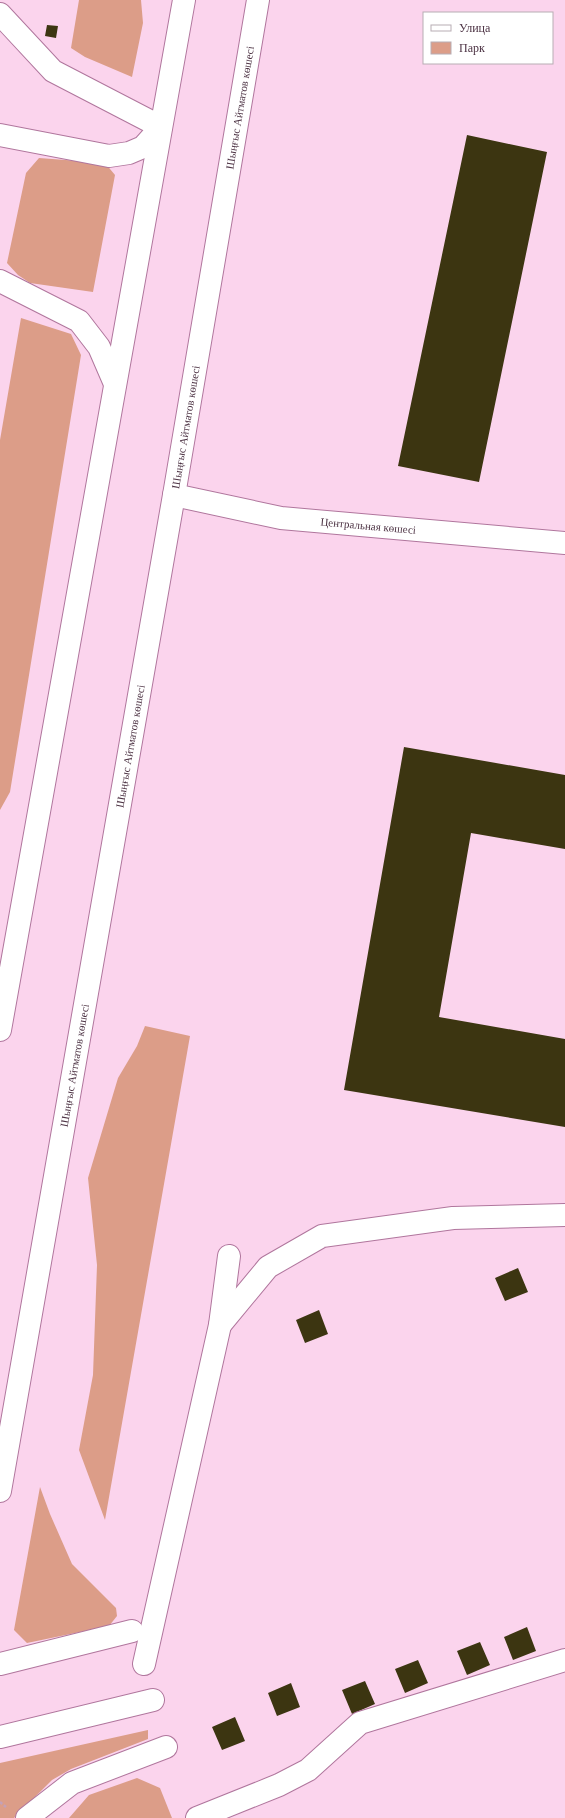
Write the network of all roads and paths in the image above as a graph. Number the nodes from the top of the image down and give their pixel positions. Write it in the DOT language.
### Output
graph roads {
  1 [pos="184,0"];
  2 [pos="258,0"];
  3 [pos="0,14"];
  4 [pos="161,127"];
  5 [pos="0,136"];
  6 [pos="0,281"];
  7 [pos="115,384"];
  8 [pos="174,495"];
  9 [pos="565,544"];
  10 [pos="0,1030"];
  11 [pos="565,1215"];
  12 [pos="229,1256"];
  13 [pos="220,1325"];
  14 [pos="0,1491"];
  15 [pos="132,1631"];
  16 [pos="565,1660"];
  17 [pos="0,1664"];
  18 [pos="144,1664"];
  19 [pos="153,1700"];
  20 [pos="0,1736"];
  21 [pos="166,1747"];
  22 [pos="27,1818"];
  23 [pos="197,1818"];
  1 -- 4 [label="main road"];
  2 -- 8 [label="main road, Шыңғыс Айтматов көшесі"];
  3 -- 4 [label="main road"];
  4 -- 5 [label="main road"];
  4 -- 7 [label="main road"];
  6 -- 7 [label="main road"];
  7 -- 10 [label="main road"];
  8 -- 9 [label="main road, Центральная көшесі"];
  8 -- 14 [label="main road, Шыңғыс Айтматов көшесі"];
  11 -- 13 [label="main road"];
  12 -- 13 [label="main road"];
  13 -- 18 [label="main road"];
  15 -- 17 [label="main road"];
  16 -- 23 [label="main road"];
  19 -- 20 [label="main road"];
  21 -- 22 [label="main road"];
}
